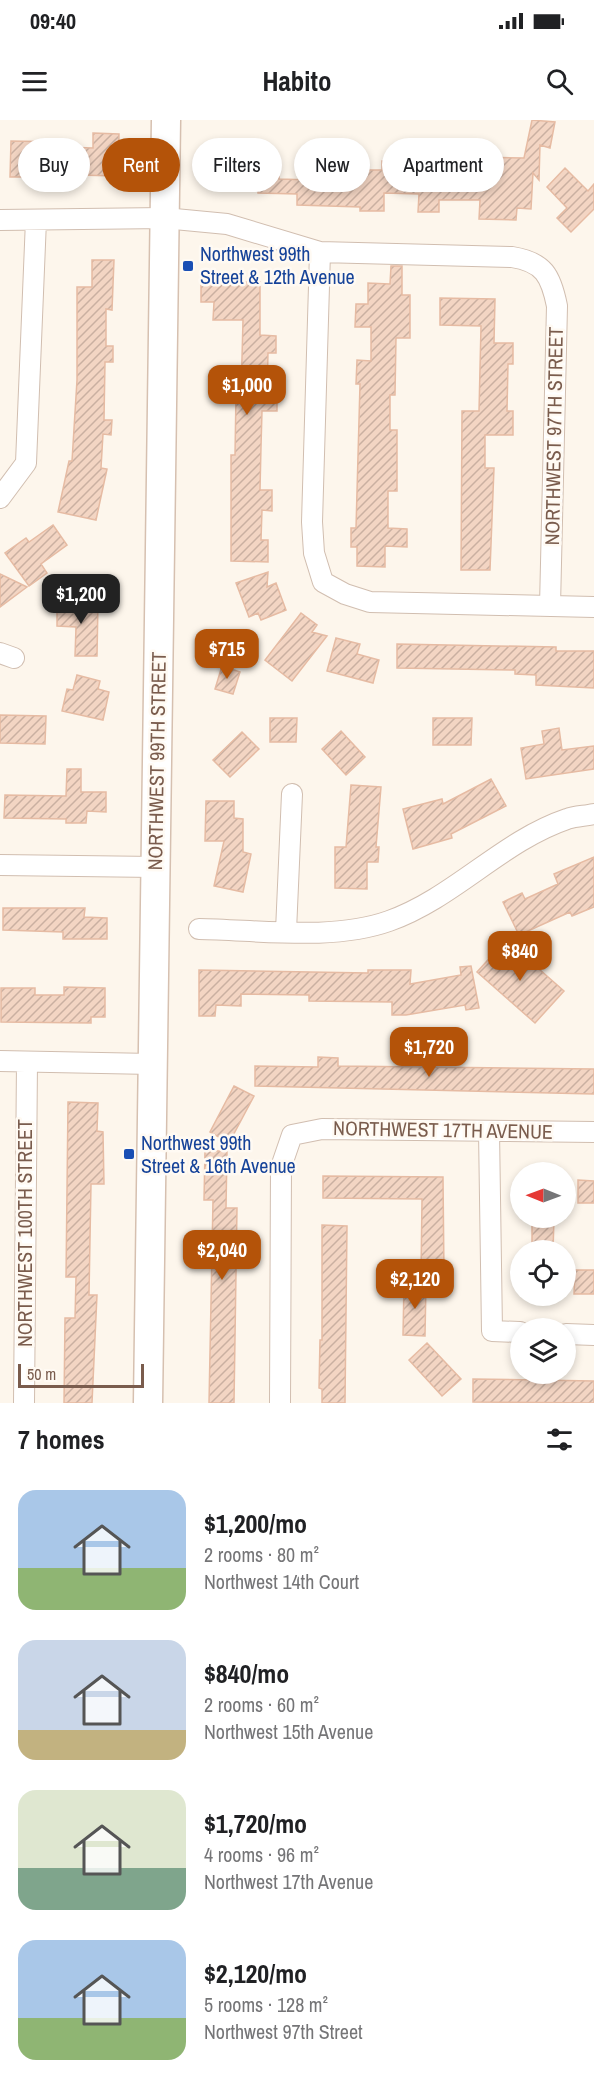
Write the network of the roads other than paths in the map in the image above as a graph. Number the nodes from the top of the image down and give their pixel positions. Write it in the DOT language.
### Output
graph roads {
  1 [pos="166,120"];
  2 [pos="164,218"];
  3 [pos="0,220"];
  4 [pos="36,220"];
  5 [pos="320,252"];
  6 [pos="0,498"];
  7 [pos="550,606"];
  8 [pos="594,608"];
  9 [pos="292,794"];
  10 [pos="594,814"];
  11 [pos="0,865"];
  12 [pos="155,867"];
  13 [pos="199,929"];
  14 [pos="286,931"];
  15 [pos="0,1061"];
  16 [pos="27,1062"];
  17 [pos="152,1064"];
  18 [pos="489,1131"];
  19 [pos="594,1132"];
  20 [pos="510,1332"];
  21 [pos="576,1334"];
  22 [pos="594,1335"];
  23 [pos="24,1403"];
  24 [pos="148,1403"];
  25 [pos="280,1403"];
  1 -- 2 [label="main road, NORTHWEST 99TH STREET"];
  2 -- 4 [label="street"];
  2 -- 5 [label="street"];
  2 -- 12 [label="main road, NORTHWEST 99TH STREET"];
  3 -- 4 [label="street"];
  4 -- 6 [label="street"];
  5 -- 7 [label="street"];
  5 -- 7 [label="street, NORTHWEST 97TH STREET"];
  7 -- 8 [label="street"];
  9 -- 14 [label="street"];
  10 -- 14 [label="street"];
  11 -- 12 [label="street"];
  12 -- 17 [label="main road, NORTHWEST 99TH STREET"];
  13 -- 14 [label="street"];
  15 -- 16 [label="street"];
  16 -- 17 [label="street"];
  16 -- 23 [label="street, NORTHWEST 100TH STREET"];
  17 -- 24 [label="main road, NORTHWEST 99TH STREET"];
  18 -- 19 [label="street, NORTHWEST 17TH AVENUE"];
  18 -- 20 [label="street"];
  18 -- 25 [label="street, NORTHWEST 17TH AVENUE"];
  21 -- 22 [label="street"];
}
